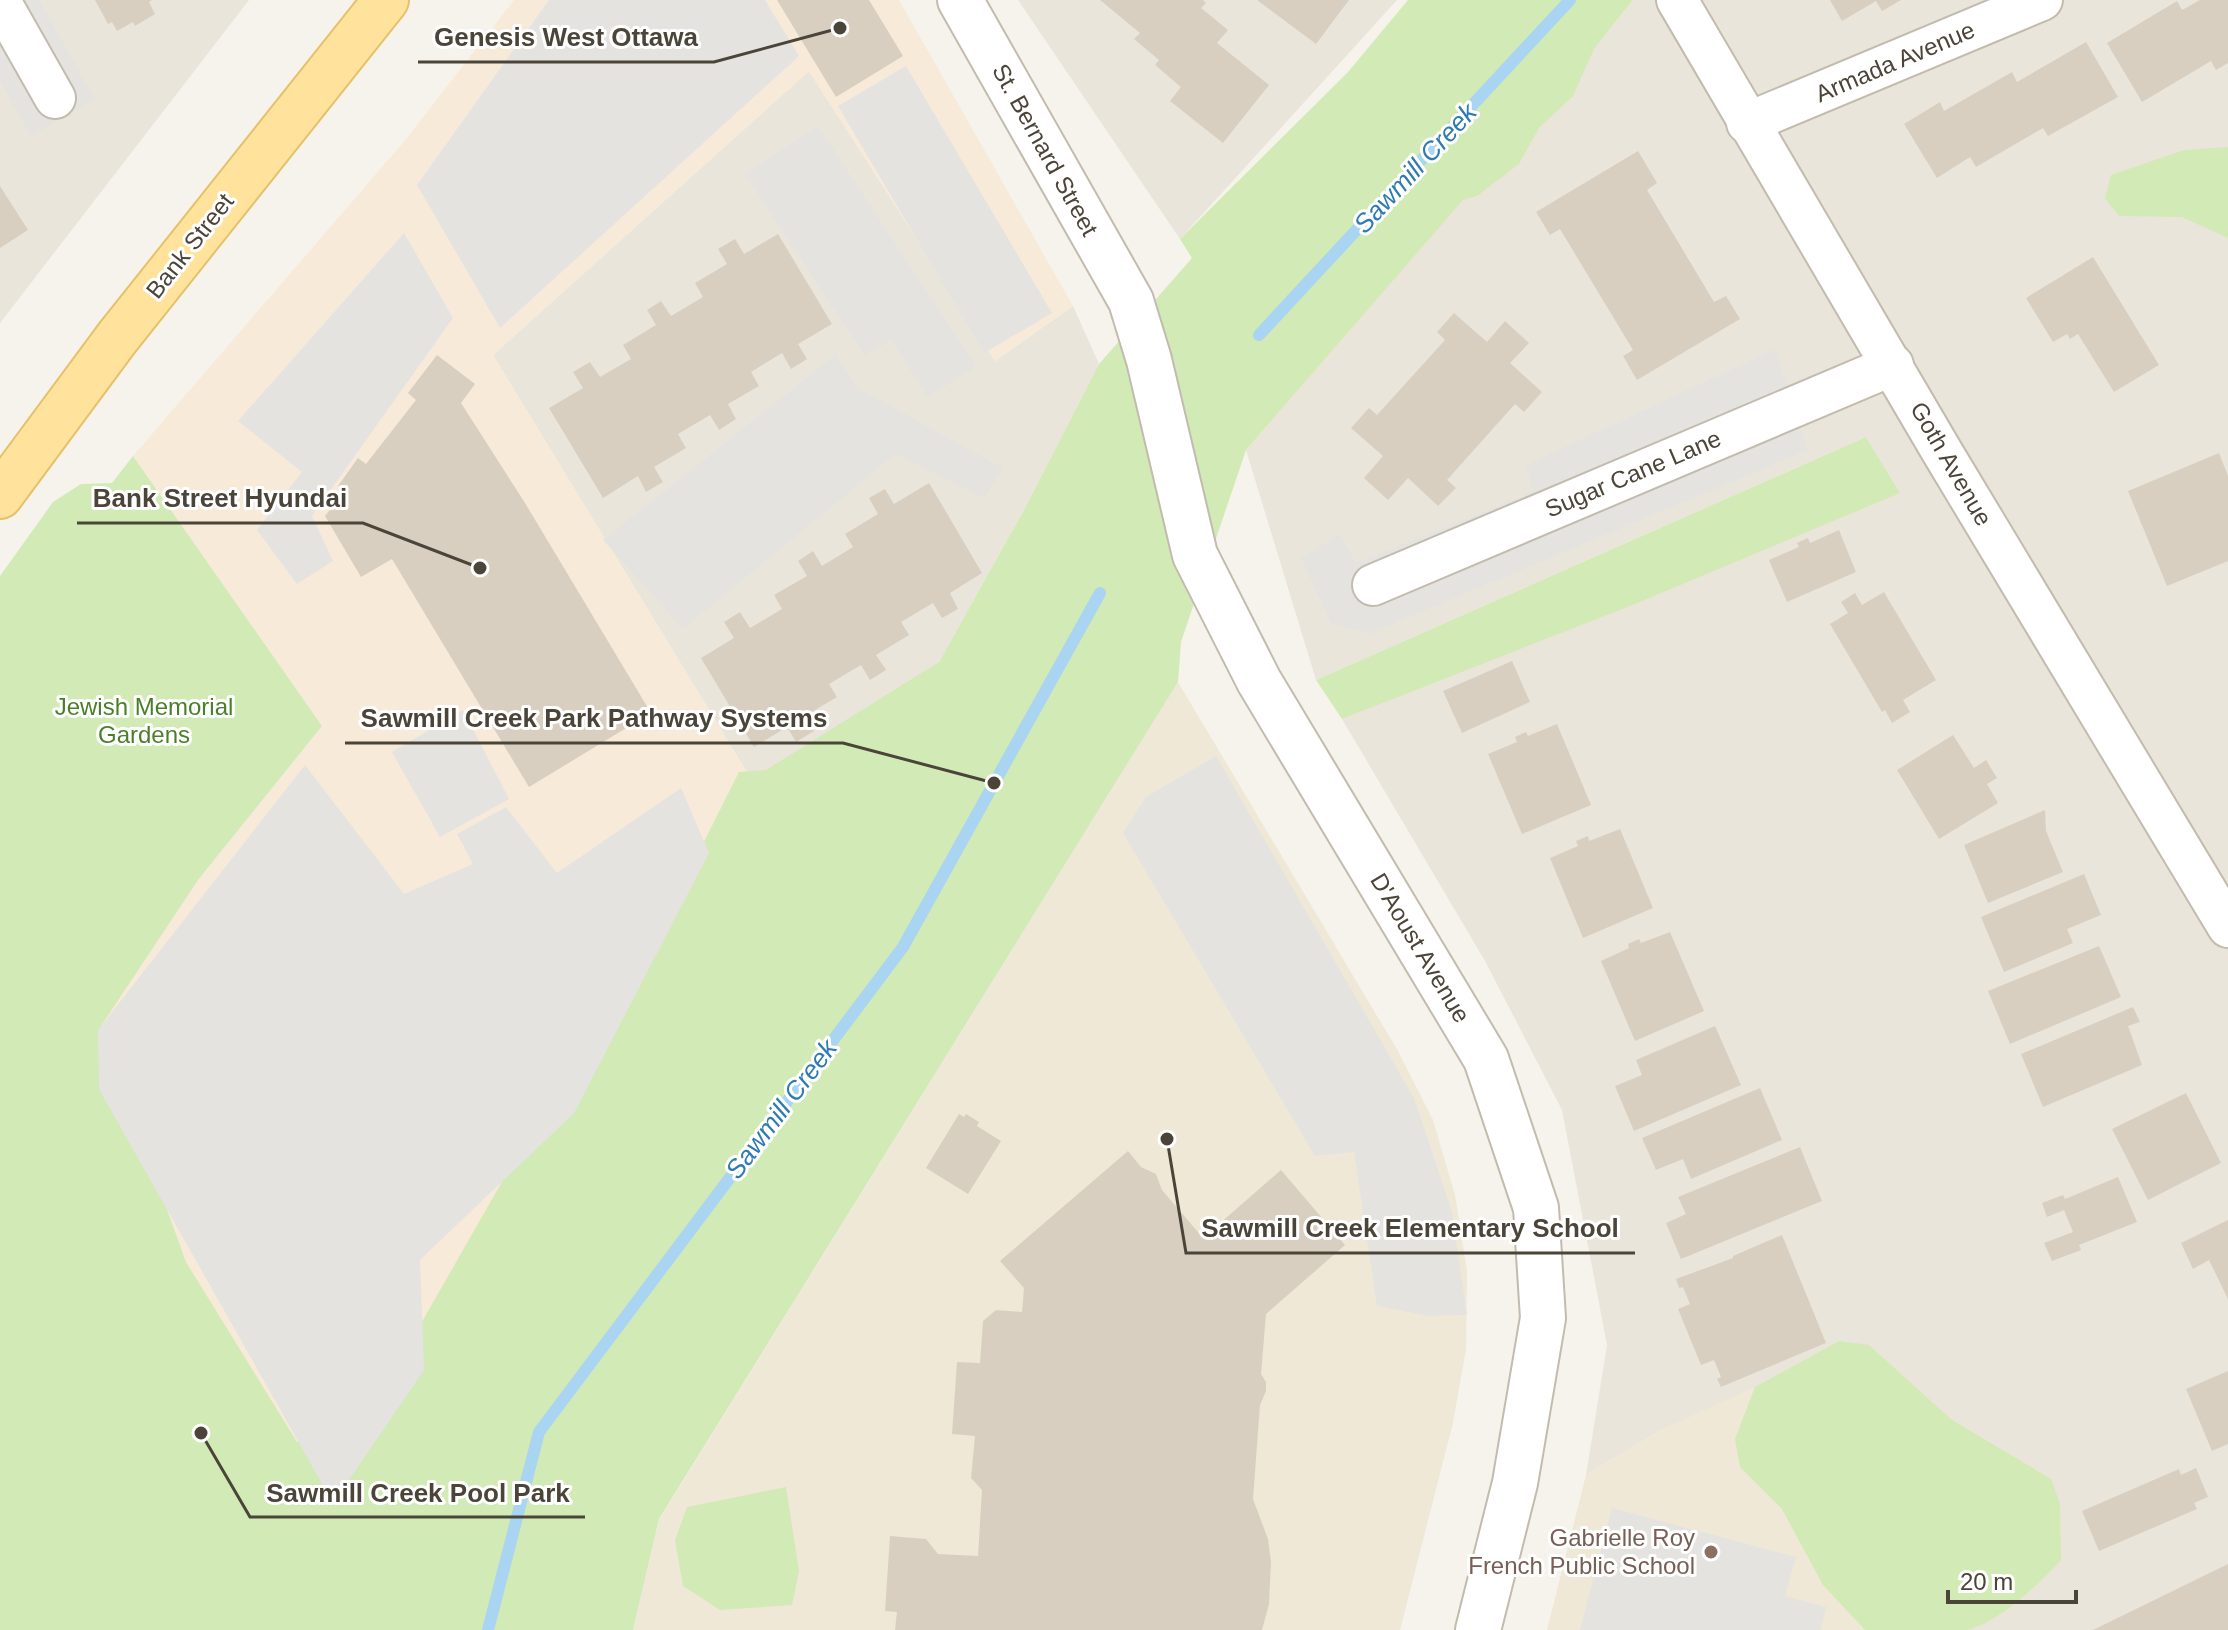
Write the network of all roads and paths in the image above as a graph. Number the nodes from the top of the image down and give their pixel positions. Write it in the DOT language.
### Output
graph roads {
  1 [pos="386,0"];
  2 [pos="1677,0"];
  3 [pos="2042,0"];
  4 [pos="0,1"];
  5 [pos="970,3"];
  6 [pos="55,98"];
  7 [pos="1747,123"];
  8 [pos="1131,301"];
  9 [pos="1893,365"];
  10 [pos="6,475"];
  11 [pos="1373,585"];
  12 [pos="2228,927"];
  13 [pos="1478,1630"];
  1 -- 10 [label="main road, Bank Street"];
  2 -- 7 [label="street, Goth Avenue"];
  3 -- 7 [label="street, Armada Avenue"];
  4 -- 6 [label="street"];
  5 -- 8 [label="street, St. Bernard Street"];
  7 -- 9 [label="street, Goth Avenue"];
  8 -- 13 [label="street, D'Aoust Avenue"];
  9 -- 11 [label="street, Sugar Cane Lane"];
  9 -- 12 [label="street, Goth Avenue"];
}
